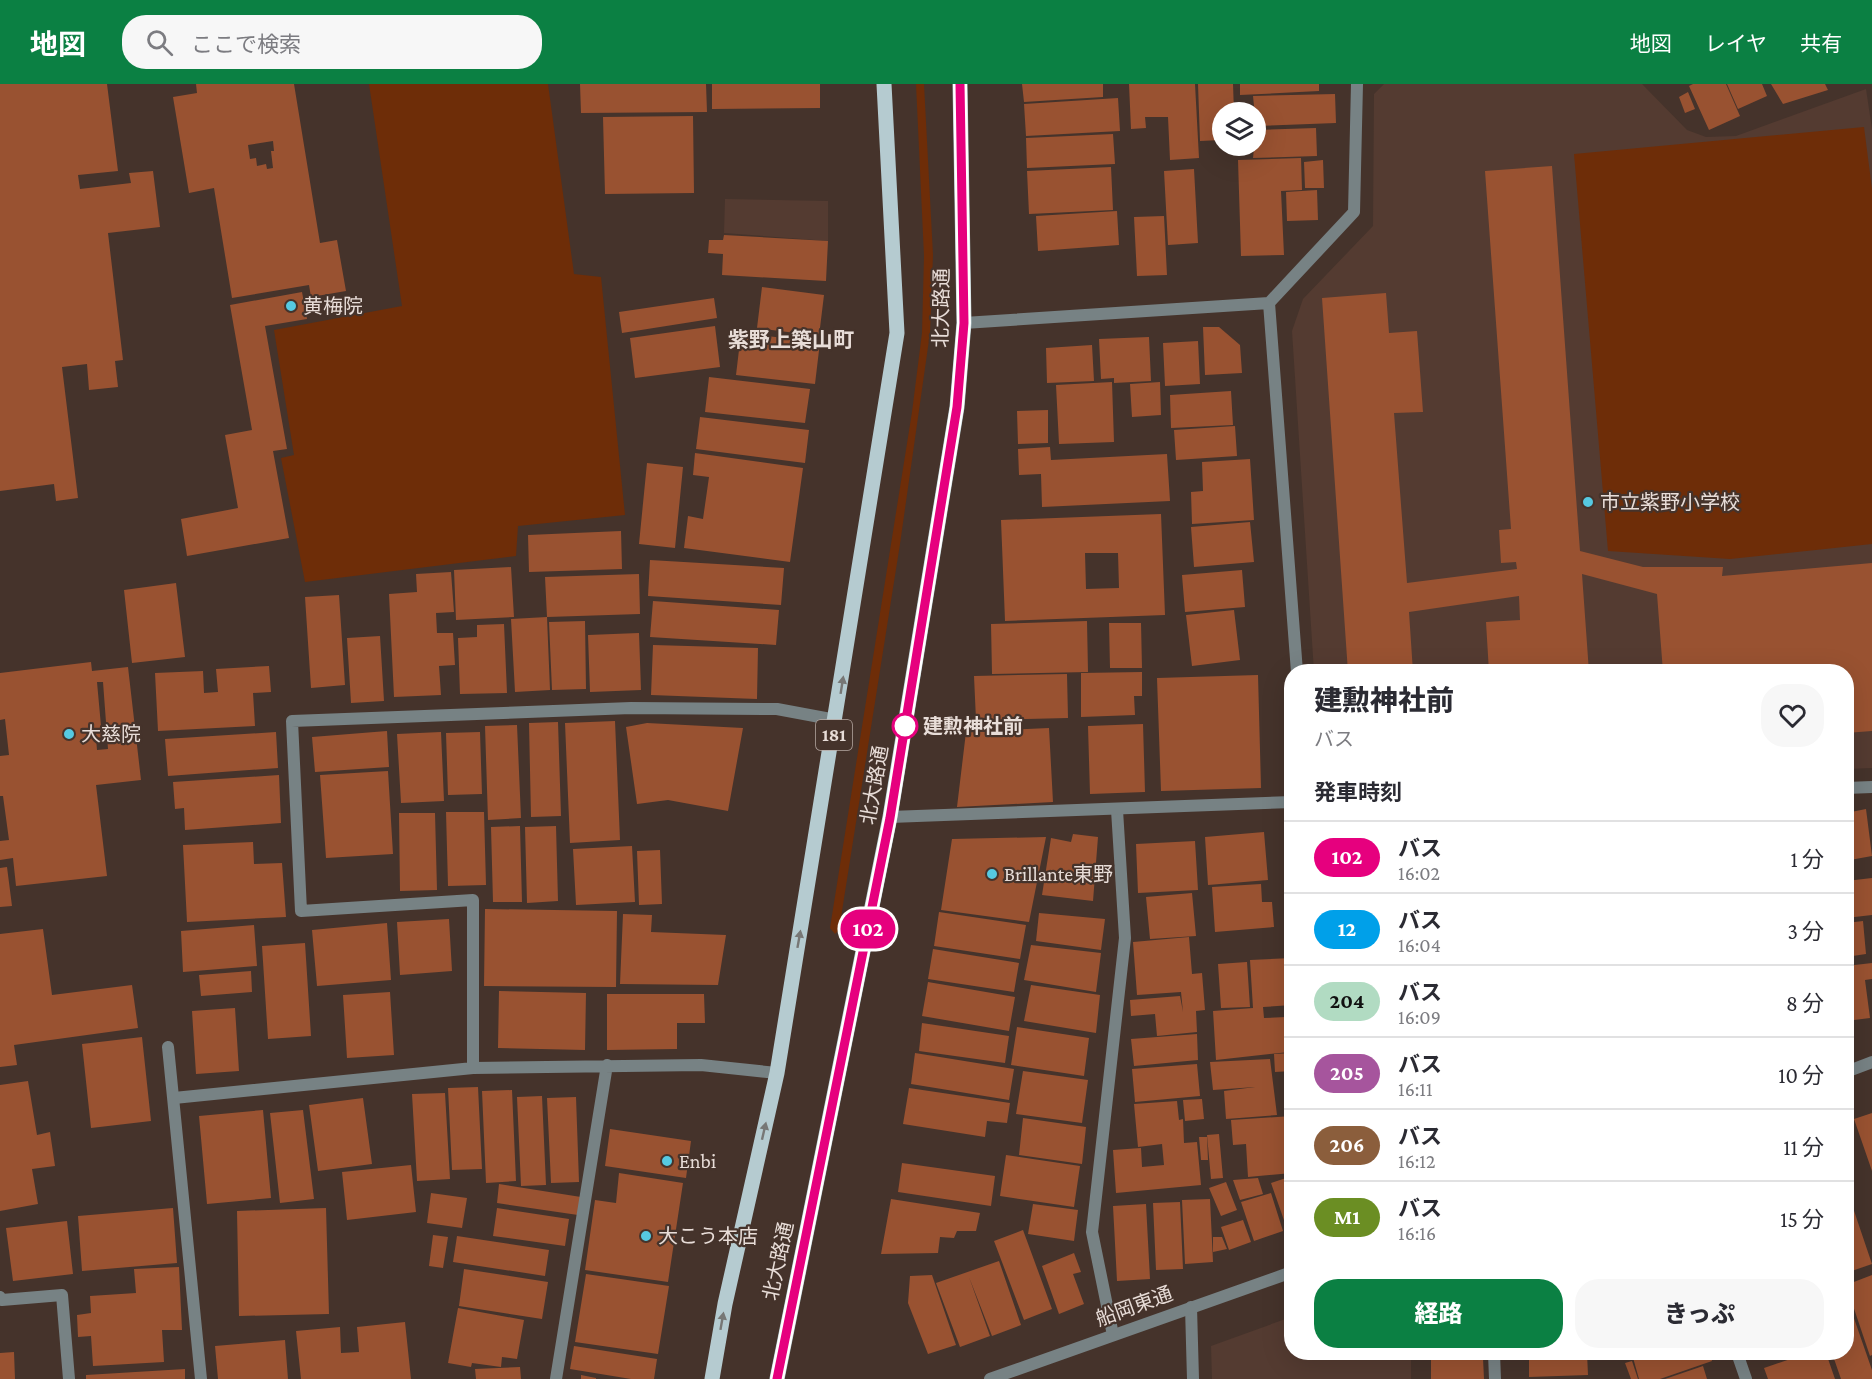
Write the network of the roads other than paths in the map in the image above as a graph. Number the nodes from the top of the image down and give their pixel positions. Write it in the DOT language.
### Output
graph roads {
  1 [pos="884,84"];
  2 [pos="960,84"];
  3 [pos="1357,84"];
  4 [pos="1269,303"];
  5 [pos="964,323"];
  6 [pos="1296,664"];
  7 [pos="836,720"];
  8 [pos="1854,788"];
  9 [pos="1872,788"];
  10 [pos="1284,802"];
  11 [pos="1117,810"];
  12 [pos="890,818"];
  13 [pos="168,1047"];
  14 [pos="1872,1062"];
  15 [pos="607,1065"];
  16 [pos="473,1068"];
  17 [pos="1854,1069"];
  18 [pos="777,1073"];
  19 [pos="174,1098"];
  20 [pos="1284,1275"];
  21 [pos="0,1297"];
  22 [pos="1191,1307"];
  23 [pos="1113,1335"];
  24 [pos="1494,1360"];
  25 [pos="1739,1360"];
  26 [pos="69,1379"];
  27 [pos="201,1379"];
  28 [pos="556,1379"];
  29 [pos="712,1379"];
  30 [pos="777,1379"];
  31 [pos="990,1379"];
  32 [pos="1193,1379"];
  33 [pos="1495,1379"];
  34 [pos="1746,1379"];
  7 -- 1 [label="main road, 181, one-way"];
  2 -- 5 [label="main road, 北大路通"];
  3 -- 4 [label="street"];
  4 -- 5 [label="street"];
  4 -- 6 [label="street"];
  5 -- 12 [label="main road, 北大路通"];
  7 -- 16 [label="street"];
  18 -- 7 [label="main road, 181, one-way"];
  8 -- 9 [label="street"];
  10 -- 11 [label="street"];
  11 -- 12 [label="street"];
  11 -- 23 [label="street"];
  12 -- 30 [label="main road, 北大路通"];
  13 -- 19 [label="street"];
  14 -- 17 [label="street"];
  15 -- 16 [label="street"];
  15 -- 18 [label="street"];
  15 -- 28 [label="street"];
  16 -- 19 [label="street"];
  29 -- 18 [label="main road, 181, one-way"];
  19 -- 27 [label="street"];
  20 -- 22 [label="street, 船岡東通"];
  21 -- 26 [label="street"];
  22 -- 23 [label="street, 船岡東通"];
  22 -- 32 [label="street"];
  23 -- 31 [label="street, 船岡東通"];
  24 -- 33 [label="street"];
  25 -- 34 [label="street"];
}
